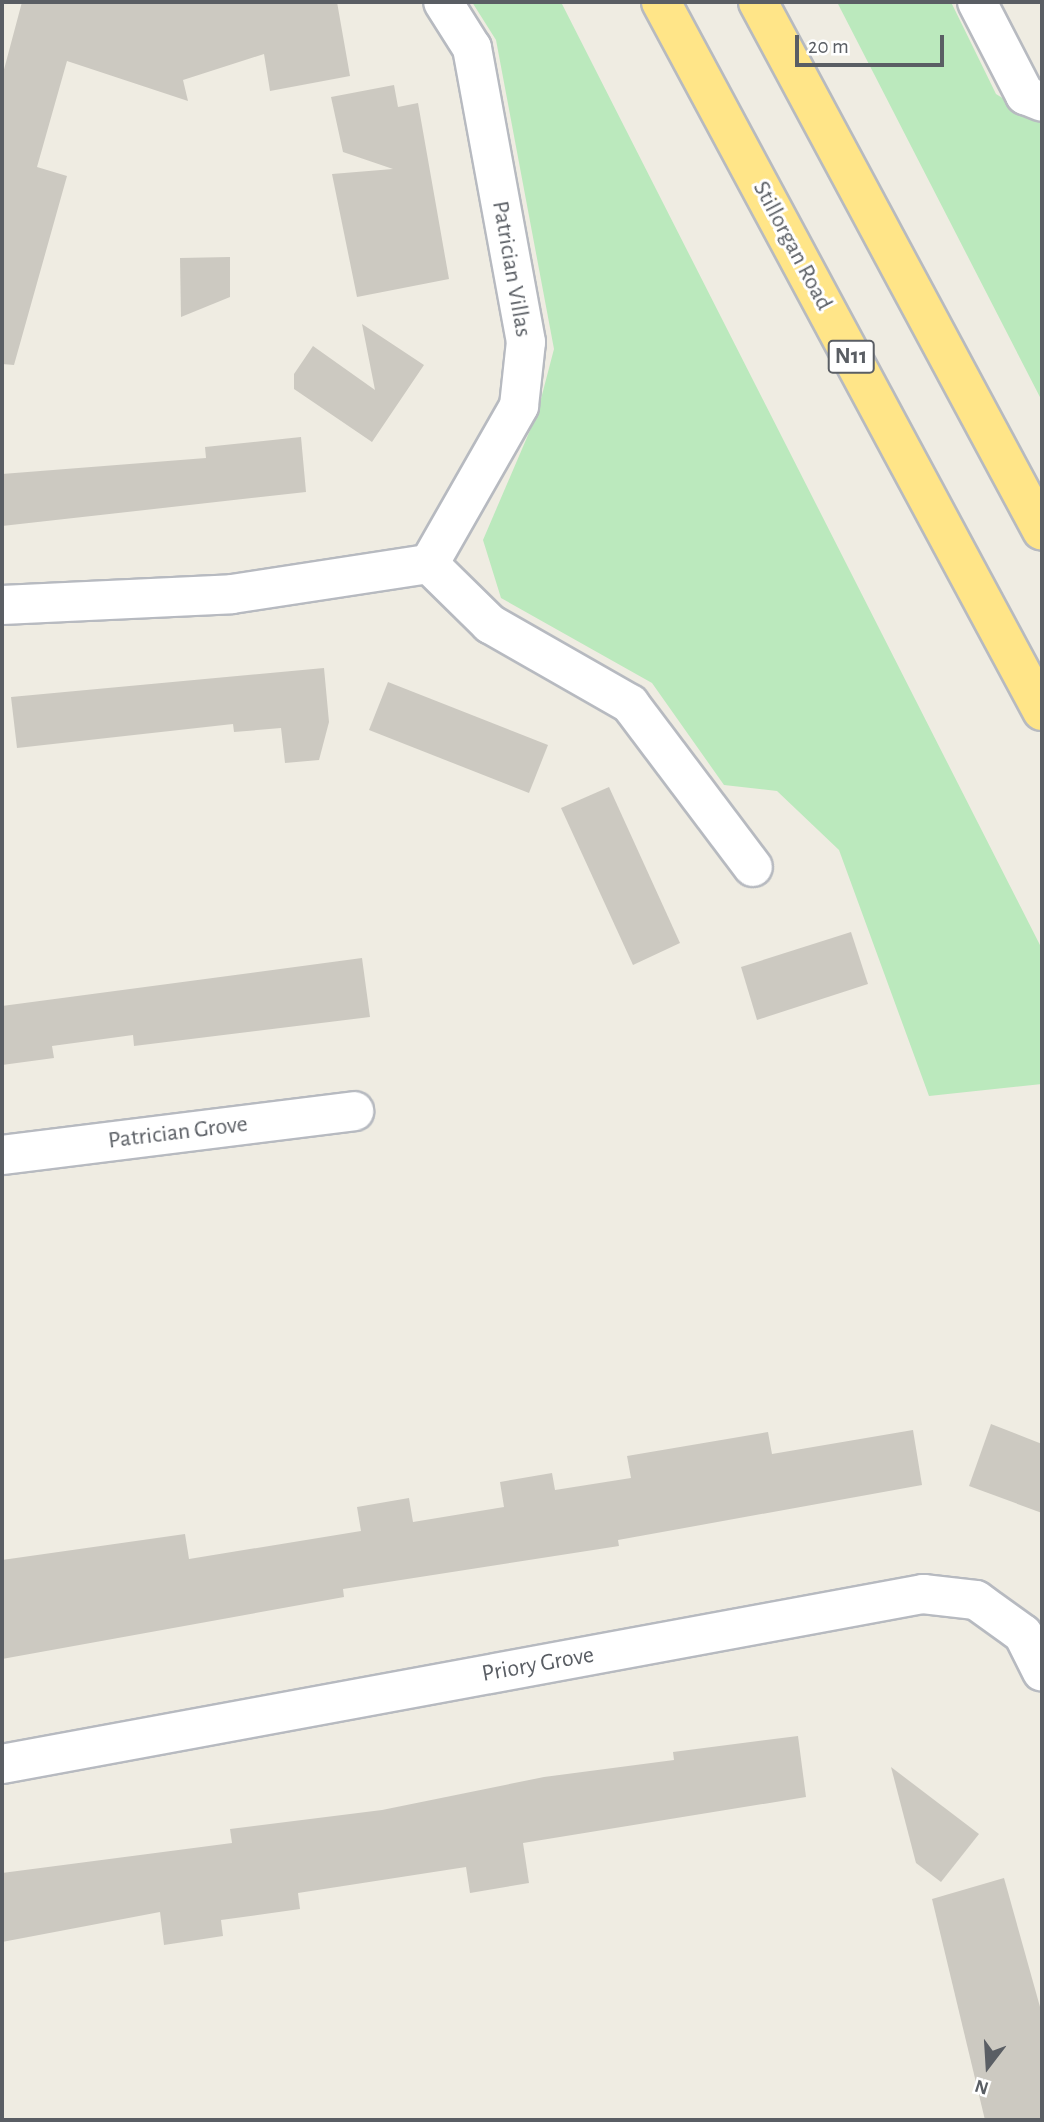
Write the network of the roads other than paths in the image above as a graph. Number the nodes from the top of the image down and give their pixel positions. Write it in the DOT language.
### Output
graph roads {
  1 [pos="443,2"];
  2 [pos="661,2"];
  3 [pos="758,2"];
  4 [pos="977,2"];
  5 [pos="1042,102"];
  6 [pos="1042,531"];
  7 [pos="429,564"];
  8 [pos="2,605"];
  9 [pos="1042,711"];
  10 [pos="753,867"];
  11 [pos="354,1111"];
  12 [pos="2,1155"];
  13 [pos="1042,1672"];
  14 [pos="2,1764"];
  1 -- 7 [label="street, Patrician Villas"];
  2 -- 9 [label="highway, Stillorgan Road / N11"];
  3 -- 6 [label="highway"];
  4 -- 5 [label="street"];
  7 -- 8 [label="street"];
  7 -- 10 [label="street"];
  11 -- 12 [label="street, Patrician Grove"];
  13 -- 14 [label="street, Priory Grove"];
}
